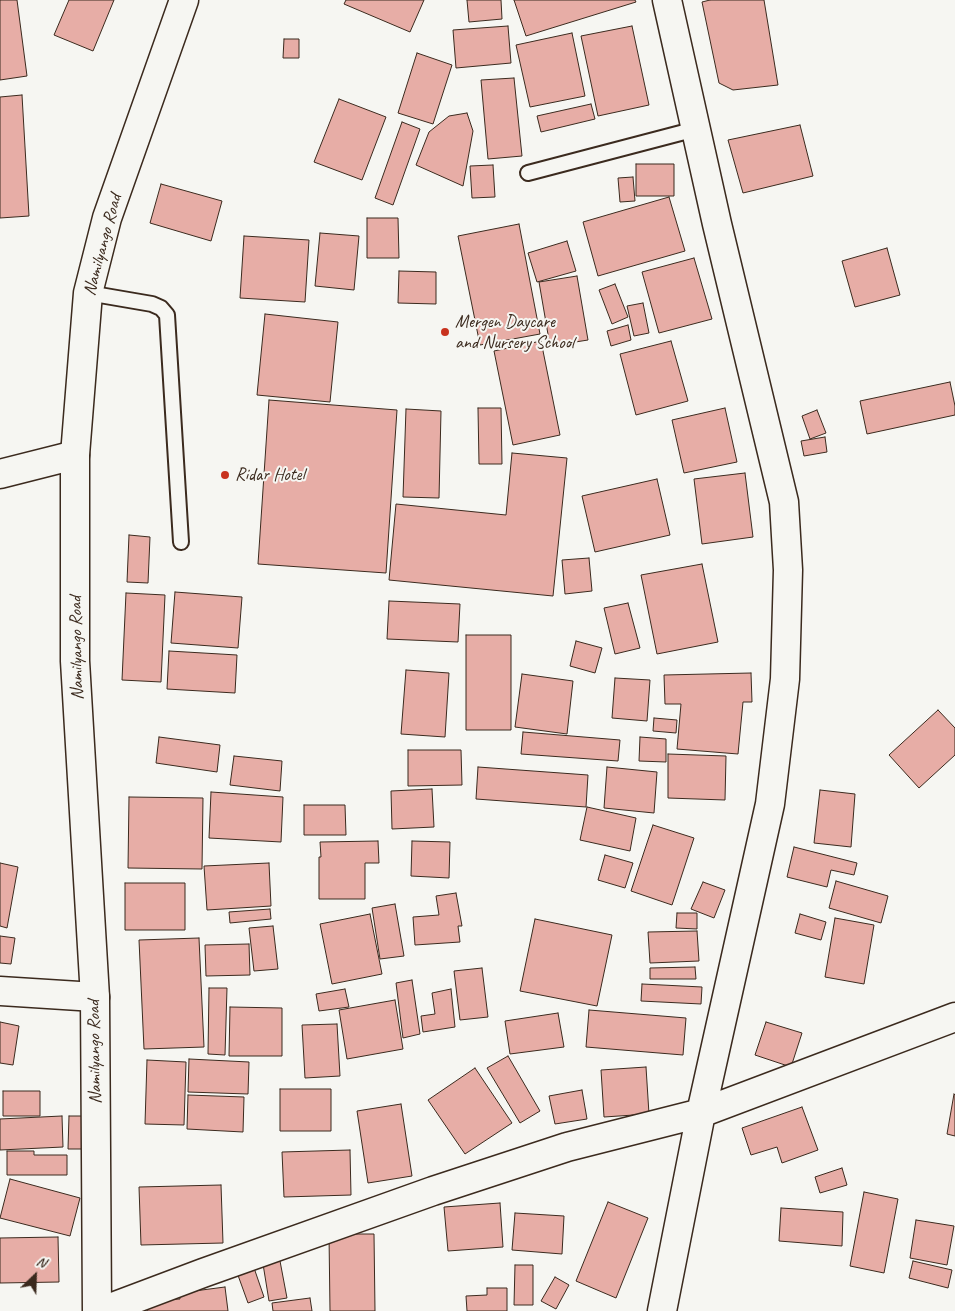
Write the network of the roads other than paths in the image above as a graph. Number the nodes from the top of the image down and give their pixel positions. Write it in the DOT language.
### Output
graph roads {
  1 [pos="184,0"];
  2 [pos="667,0"];
  3 [pos="696,129"];
  4 [pos="528,173"];
  5 [pos="88,293"];
  6 [pos="75,455"];
  7 [pos="0,474"];
  8 [pos="182,542"];
  9 [pos="0,990"];
  10 [pos="95,997"];
  11 [pos="955,1017"];
  12 [pos="701,1113"];
  13 [pos="97,1311"];
  14 [pos="102,1311"];
  15 [pos="662,1311"];
  1 -- 5 [label="street, Namilyango Road"];
  2 -- 3 [label="street"];
  3 -- 4 [label="lane"];
  3 -- 12 [label="street"];
  5 -- 6 [label="street, Namilyango Road"];
  5 -- 8 [label="lane"];
  6 -- 7 [label="street"];
  6 -- 10 [label="street, Namilyango Road"];
  9 -- 10 [label="street"];
  10 -- 13 [label="street, Namilyango Road"];
  11 -- 12 [label="street"];
  12 -- 14 [label="street"];
  12 -- 15 [label="street"];
}
